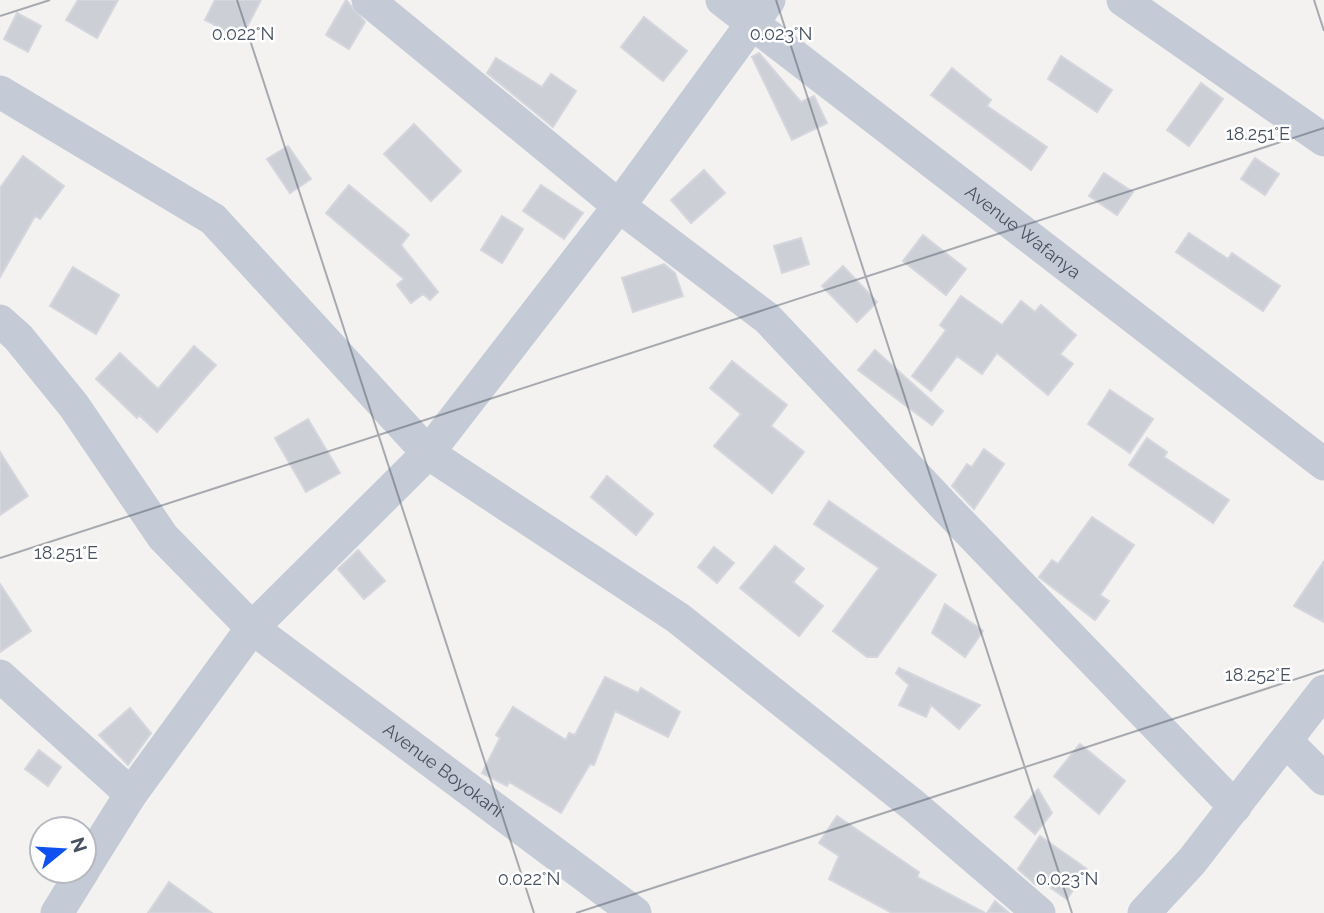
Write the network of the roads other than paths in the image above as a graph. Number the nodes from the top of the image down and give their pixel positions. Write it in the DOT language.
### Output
graph roads {
  1 [pos="368,0"];
  2 [pos="722,0"];
  3 [pos="1123,0"];
  4 [pos="759,11"];
  5 [pos="0,92"];
  6 [pos="1324,140"];
  7 [pos="619,206"];
  8 [pos="0,321"];
  9 [pos="428,453"];
  10 [pos="1324,464"];
  11 [pos="252,628"];
  12 [pos="0,676"];
  13 [pos="1324,691"];
  14 [pos="1287,742"];
  15 [pos="1324,779"];
  16 [pos="131,794"];
  17 [pos="1235,807"];
  18 [pos="98,847"];
  19 [pos="75,885"];
  20 [pos="57,913"];
  21 [pos="635,913"];
  22 [pos="1039,913"];
  23 [pos="1144,913"];
  1 -- 7 [label="street"];
  2 -- 4 [label="street, Avenue Wafanya"];
  3 -- 6 [label="street"];
  4 -- 7 [label="street"];
  4 -- 10 [label="street, Avenue Wafanya"];
  5 -- 9 [label="street"];
  7 -- 9 [label="street"];
  7 -- 17 [label="street"];
  8 -- 11 [label="street, Avenue Boyokani"];
  9 -- 11 [label="street"];
  9 -- 22 [label="street"];
  11 -- 16 [label="street"];
  11 -- 21 [label="street, Avenue Boyokani"];
  12 -- 16 [label="street"];
  13 -- 14 [label="street"];
  14 -- 15 [label="street"];
  14 -- 17 [label="street"];
  16 -- 18 [label="street"];
  17 -- 23 [label="street"];
  19 -- 20 [label="street"];
}
